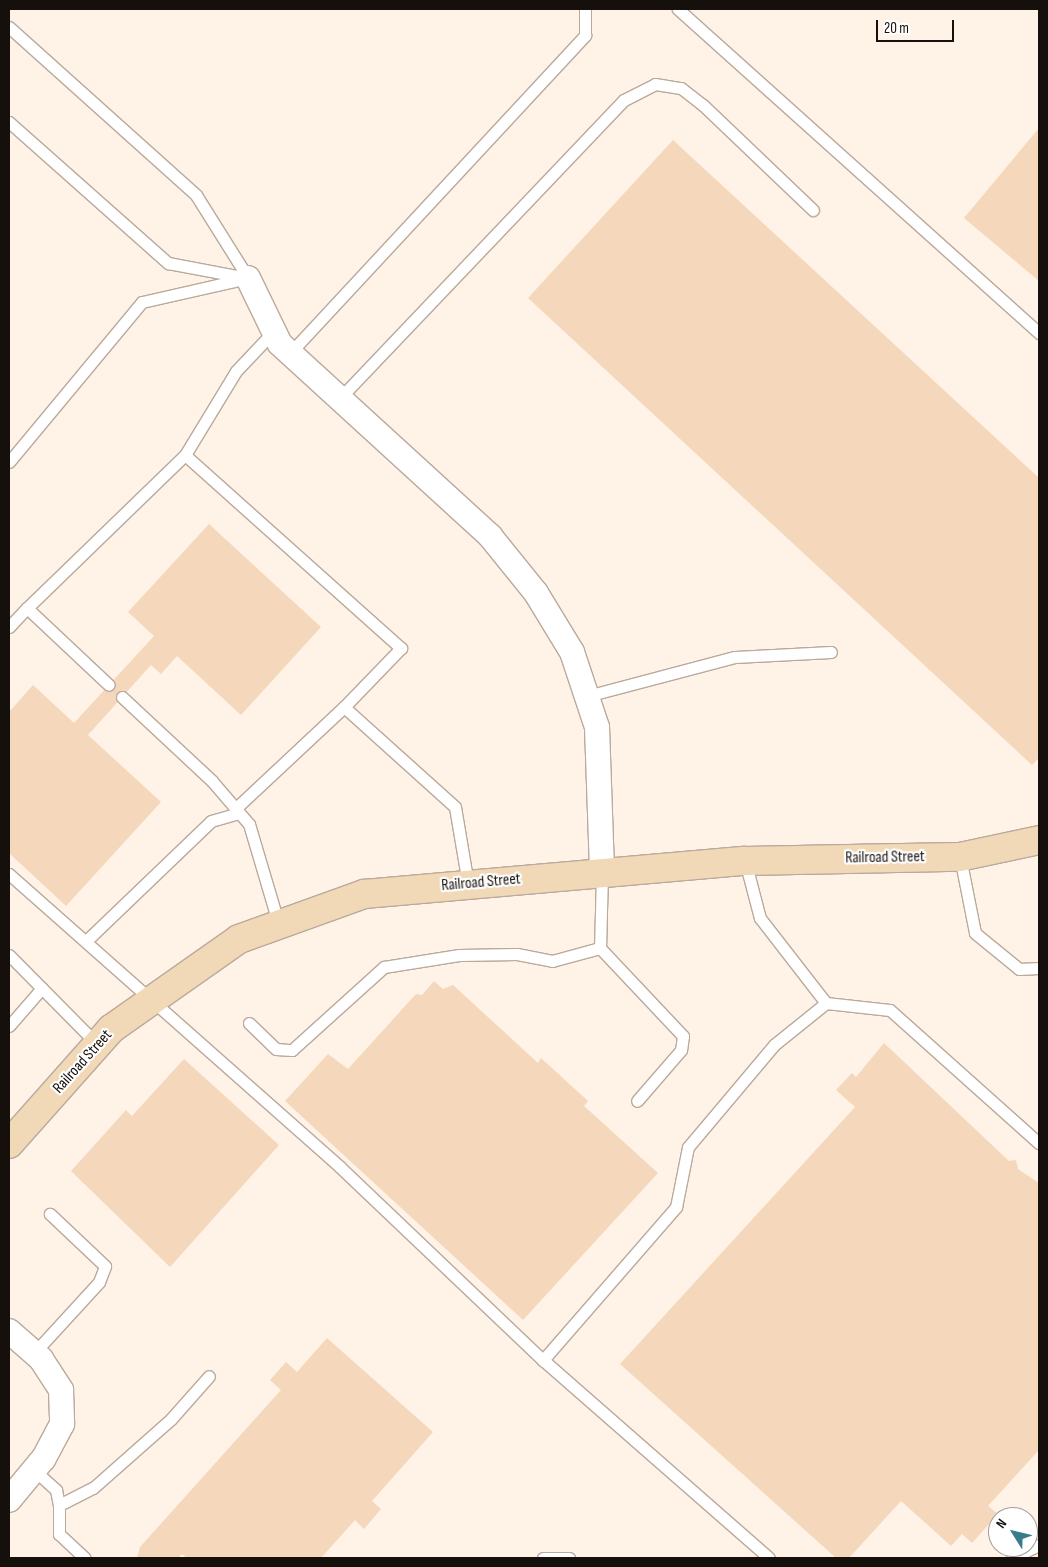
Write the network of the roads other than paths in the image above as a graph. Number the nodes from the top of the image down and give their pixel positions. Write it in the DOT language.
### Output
graph roads {
  1 [pos="585,9"];
  2 [pos="678,9"];
  3 [pos="9,27"];
  4 [pos="9,122"];
  5 [pos="812,210"];
  6 [pos="248,278"];
  7 [pos="274,331"];
  8 [pos="1039,333"];
  9 [pos="290,353"];
  10 [pos="340,398"];
  11 [pos="185,455"];
  12 [pos="9,462"];
  13 [pos="27,608"];
  14 [pos="9,626"];
  15 [pos="831,652"];
  16 [pos="109,685"];
  17 [pos="587,696"];
  18 [pos="122,697"];
  19 [pos="344,707"];
  20 [pos="238,811"];
  21 [pos="1039,840"];
  22 [pos="960,857"];
  23 [pos="745,861"];
  24 [pos="602,873"];
  25 [pos="9,874"];
  26 [pos="468,884"];
  27 [pos="279,925"];
  28 [pos="86,941"];
  29 [pos="600,948"];
  30 [pos="9,955"];
  31 [pos="1039,968"];
  32 [pos="42,988"];
  33 [pos="154,999"];
  34 [pos="826,1003"];
  35 [pos="248,1023"];
  36 [pos="9,1026"];
  37 [pos="98,1044"];
  38 [pos="637,1101"];
  39 [pos="1039,1143"];
  40 [pos="9,1144"];
  41 [pos="50,1214"];
  42 [pos="9,1331"];
  43 [pos="34,1353"];
  44 [pos="543,1360"];
  45 [pos="209,1376"];
  46 [pos="34,1470"];
  47 [pos="9,1500"];
  48 [pos="58,1505"];
  49 [pos="1039,1545"];
  50 [pos="85,1558"];
  51 [pos="543,1558"];
  52 [pos="569,1558"];
  53 [pos="769,1558"];
  54 [pos="1012,1558"];
  1 -- 9 [label="lane"];
  2 -- 8 [label="lane"];
  3 -- 6 [label="lane"];
  4 -- 6 [label="lane"];
  5 -- 10 [label="lane"];
  6 -- 7 [label="street"];
  6 -- 12 [label="lane"];
  7 -- 9 [label="street"];
  7 -- 11 [label="lane"];
  9 -- 10 [label="street"];
  10 -- 17 [label="street"];
  11 -- 13 [label="lane"];
  11 -- 19 [label="lane"];
  13 -- 14 [label="lane"];
  13 -- 16 [label="lane"];
  15 -- 17 [label="lane"];
  17 -- 24 [label="street"];
  18 -- 20 [label="lane"];
  19 -- 20 [label="lane"];
  19 -- 26 [label="lane"];
  20 -- 27 [label="lane"];
  20 -- 28 [label="lane"];
  21 -- 22 [label="street, Railroad Street"];
  22 -- 23 [label="street, Railroad Street"];
  22 -- 31 [label="lane"];
  23 -- 24 [label="street, Railroad Street"];
  23 -- 34 [label="lane"];
  24 -- 26 [label="street, Railroad Street"];
  24 -- 29 [label="lane"];
  25 -- 28 [label="lane"];
  26 -- 27 [label="street, Railroad Street"];
  27 -- 33 [label="street, Railroad Street"];
  28 -- 33 [label="lane"];
  29 -- 35 [label="lane"];
  29 -- 38 [label="lane"];
  30 -- 32 [label="lane"];
  32 -- 36 [label="lane"];
  32 -- 37 [label="lane"];
  33 -- 37 [label="street, Railroad Street"];
  33 -- 44 [label="lane"];
  34 -- 39 [label="lane"];
  34 -- 44 [label="lane"];
  37 -- 40 [label="street, Railroad Street"];
  41 -- 43 [label="lane"];
  42 -- 43 [label="street"];
  43 -- 46 [label="street"];
  44 -- 53 [label="lane"];
  45 -- 48 [label="lane"];
  46 -- 47 [label="street"];
  46 -- 48 [label="lane"];
  48 -- 50 [label="lane"];
  49 -- 54 [label="lane"];
  51 -- 52 [label="lane"];
}
